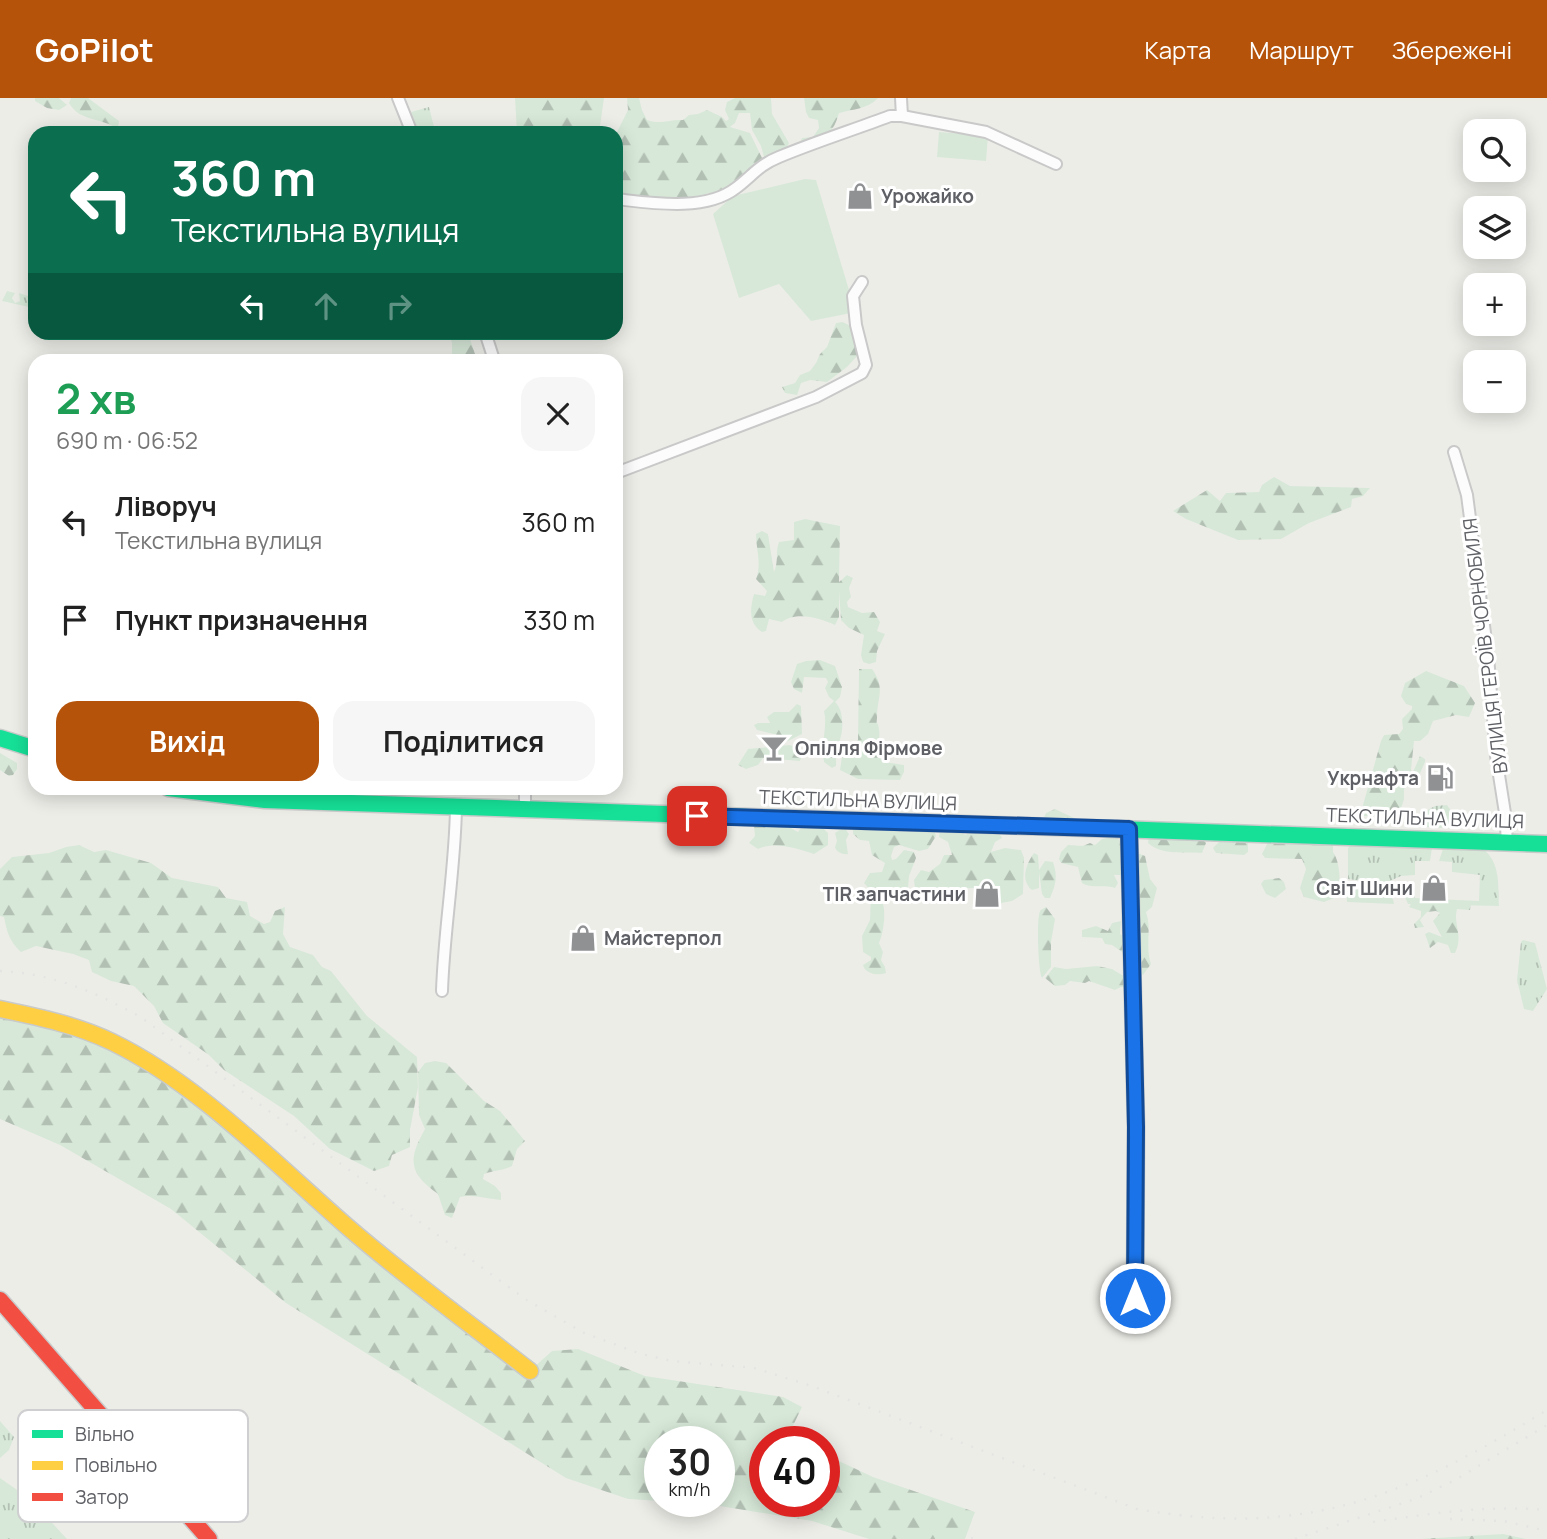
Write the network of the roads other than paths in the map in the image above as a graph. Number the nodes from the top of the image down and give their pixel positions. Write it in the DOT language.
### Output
graph roads {
  1 [pos="398,98"];
  2 [pos="901,98"];
  3 [pos="902,116"];
  4 [pos="409,126"];
  5 [pos="1056,164"];
  6 [pos="623,200"];
  7 [pos="862,282"];
  8 [pos="1454,452"];
  9 [pos="623,470"];
  10 [pos="0,738"];
  11 [pos="28,747"];
  12 [pos="225,795"];
  13 [pos="525,795"];
  14 [pos="456,808"];
  15 [pos="525,810"];
  16 [pos="1129,829"];
  17 [pos="1507,842"];
  18 [pos="1547,845"];
  19 [pos="442,991"];
  20 [pos="0,1009"];
  21 [pos="1135,1298"];
  22 [pos="0,1300"];
  23 [pos="530,1371"];
  24 [pos="96,1410"];
  25 [pos="194,1522"];
  26 [pos="209,1539"];
  1 -- 4 [label="street"];
  2 -- 3 [label="street"];
  3 -- 5 [label="street"];
  3 -- 6 [label="street"];
  7 -- 9 [label="street"];
  8 -- 17 [label="street, ВУЛИЦЯ ГЕРОЇВ ЧОРНОБИЛЯ"];
  10 -- 11 [label="street"];
  12 -- 14 [label="street, ТЕКСТИЛЬНА ВУЛИЦЯ"];
  13 -- 15 [label="street"];
  14 -- 15 [label="street, ТЕКСТИЛЬНА ВУЛИЦЯ"];
  14 -- 19 [label="street"];
  15 -- 16 [label="street, ТЕКСТИЛЬНА ВУЛИЦЯ"];
  16 -- 17 [label="street, ТЕКСТИЛЬНА ВУЛИЦЯ"];
  16 -- 21 [label="street"];
  17 -- 18 [label="street, ТЕКСТИЛЬНА ВУЛИЦЯ"];
  20 -- 23 [label="street"];
  22 -- 24 [label="street"];
  25 -- 26 [label="street"];
}
